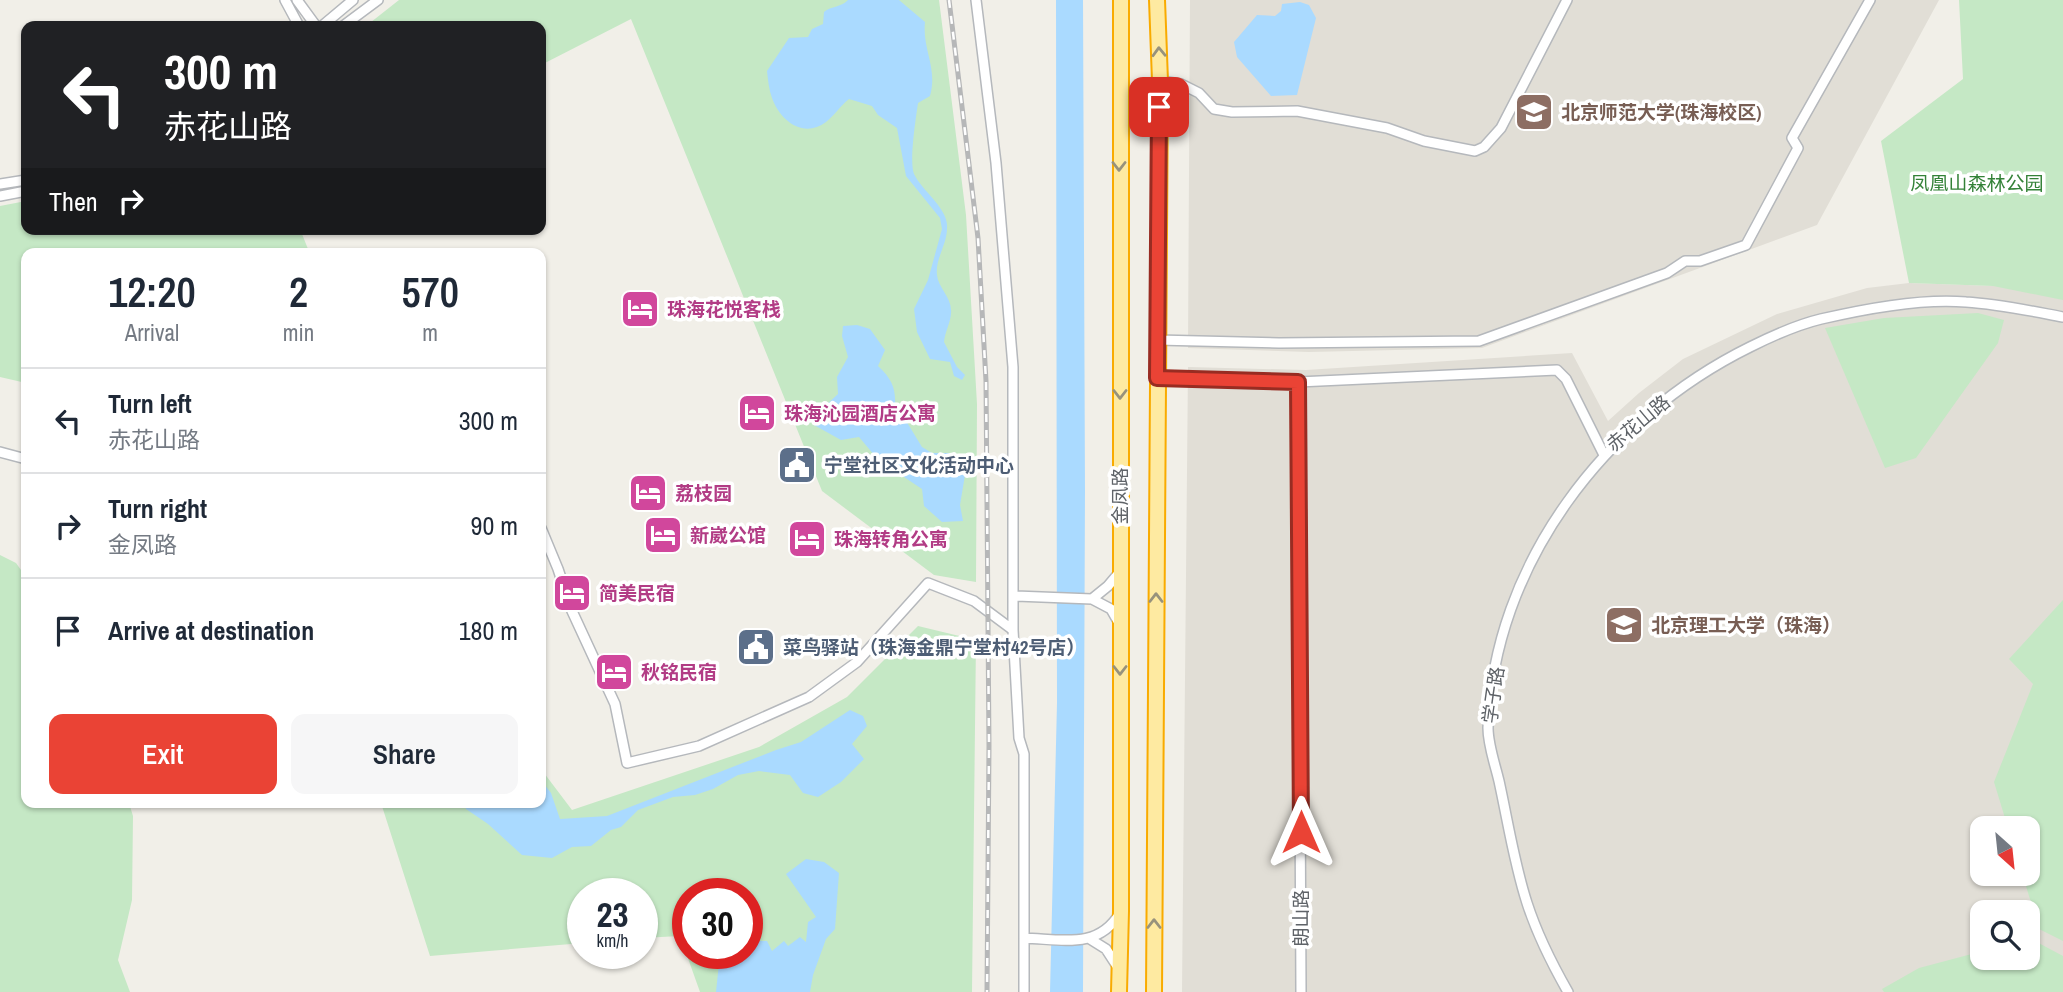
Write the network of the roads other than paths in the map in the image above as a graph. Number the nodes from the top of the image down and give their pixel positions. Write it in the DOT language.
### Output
graph roads {
  1 [pos="285,0"];
  2 [pos="297,0"];
  3 [pos="353,0"];
  4 [pos="377,0"];
  5 [pos="976,0"];
  6 [pos="1121,0"];
  7 [pos="1157,0"];
  8 [pos="1567,0"];
  9 [pos="1870,0"];
  10 [pos="296,21"];
  11 [pos="312,21"];
  12 [pos="328,21"];
  13 [pos="350,21"];
  14 [pos="1160,81"];
  15 [pos="21,181"];
  16 [pos="0,184"];
  17 [pos="21,192"];
  18 [pos="0,195"];
  19 [pos="2063,317"];
  20 [pos="1157,340"];
  21 [pos="1157,378"];
  22 [pos="1298,382"];
  23 [pos="0,452"];
  24 [pos="1604,455"];
  25 [pos="21,458"];
  26 [pos="546,540"];
  27 [pos="1119,573"];
  28 [pos="1014,596"];
  29 [pos="1091,598"];
  30 [pos="1120,625"];
  31 [pos="1013,630"];
  32 [pos="1121,911"];
  33 [pos="1024,938"];
  34 [pos="1087,939"];
  35 [pos="1119,970"];
  36 [pos="1024,992"];
  37 [pos="1119,992"];
  38 [pos="1154,992"];
  39 [pos="1301,992"];
  40 [pos="1568,992"];
  1 -- 10 [label="street"];
  2 -- 11 [label="street"];
  3 -- 12 [label="street"];
  4 -- 13 [label="street"];
  5 -- 28 [label="street"];
  6 -- 27 [label="highway, 金凤路, one-way"];
  14 -- 7 [label="highway, 金凤路, one-way"];
  8 -- 14 [label="street"];
  9 -- 20 [label="street"];
  14 -- 20 [label="highway, 金凤路"];
  15 -- 16 [label="street"];
  17 -- 18 [label="street"];
  19 -- 24 [label="street, 赤花山路"];
  20 -- 21 [label="highway, 金凤路"];
  21 -- 22 [label="street, 赤花山路"];
  38 -- 21 [label="highway, 金凤路, one-way"];
  22 -- 24 [label="street, 赤花山路"];
  22 -- 39 [label="street, 朗山路"];
  23 -- 25 [label="street"];
  24 -- 40 [label="street, 学子路"];
  26 -- 31 [label="street"];
  27 -- 29 [label="street"];
  27 -- 30 [label="highway, 金凤路"];
  28 -- 29 [label="street"];
  28 -- 31 [label="street"];
  29 -- 30 [label="street"];
  30 -- 32 [label="highway, 金凤路, one-way"];
  31 -- 33 [label="street"];
  32 -- 34 [label="street"];
  32 -- 35 [label="highway, 金凤路"];
  33 -- 34 [label="street"];
  33 -- 36 [label="street"];
  34 -- 35 [label="street"];
  35 -- 37 [label="highway, 金凤路"];
}
